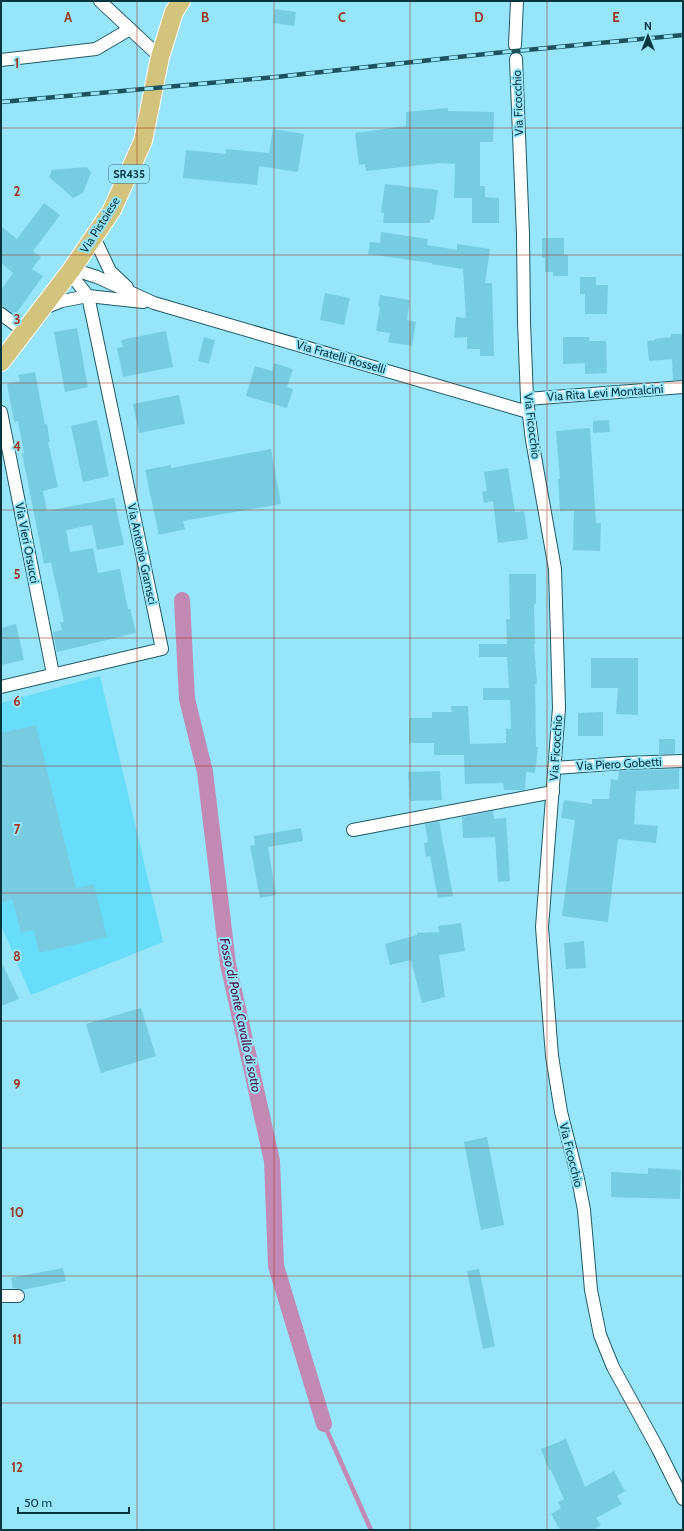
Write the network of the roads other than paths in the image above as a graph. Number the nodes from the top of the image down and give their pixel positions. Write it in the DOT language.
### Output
graph roads {
  1 [pos="100,1"];
  2 [pos="181,1"];
  3 [pos="517,1"];
  4 [pos="130,29"];
  5 [pos="515,45"];
  6 [pos="160,57"];
  7 [pos="516,59"];
  8 [pos="1,60"];
  9 [pos="94,237"];
  10 [pos="72,269"];
  11 [pos="88,296"];
  12 [pos="154,303"];
  13 [pos="41,309"];
  14 [pos="1,314"];
  15 [pos="24,331"];
  16 [pos="1,362"];
  17 [pos="683,387"];
  18 [pos="527,399"];
  19 [pos="1,412"];
  20 [pos="528,412"];
  21 [pos="53,674"];
  22 [pos="1,687"];
  23 [pos="683,761"];
  24 [pos="555,768"];
  25 [pos="553,792"];
  26 [pos="353,830"];
  27 [pos="1,1296"];
  28 [pos="18,1296"];
  29 [pos="683,1499"];
  1 -- 4 [label="street"];
  2 -- 6 [label="main road, Via Pistoiese / SR435"];
  3 -- 5 [label="street"];
  4 -- 6 [label="street"];
  4 -- 8 [label="street"];
  6 -- 9 [label="main road, Via Pistoiese / SR435"];
  7 -- 18 [label="street, Via Ficocchio"];
  9 -- 10 [label="main road, Via Pistoiese / SR435"];
  9 -- 12 [label="street, Via Fratelli Rosselli"];
  10 -- 11 [label="street"];
  10 -- 12 [label="street, Via Fratelli Rosselli"];
  10 -- 13 [label="main road, Via Pistoiese / SR435"];
  11 -- 12 [label="street, Via Fratelli Rosselli"];
  11 -- 13 [label="street, Via Fratelli Rosselli"];
  11 -- 21 [label="street, Via Antonio Gramsci"];
  12 -- 20 [label="street, Via Fratelli Rosselli"];
  13 -- 15 [label="main road, Via Pistoiese / SR435"];
  14 -- 15 [label="street"];
  15 -- 16 [label="main road, Via Pistoiese / SR435"];
  17 -- 18 [label="street, Via Rita Levi Montalcini"];
  18 -- 20 [label="street, Via Ficocchio"];
  19 -- 21 [label="street, Via Vieri Orsucci"];
  20 -- 24 [label="street, Via Ficocchio"];
  21 -- 22 [label="street, Via Antonio Gramsci"];
  23 -- 24 [label="street, Via Piero Gobetti"];
  24 -- 25 [label="street, Via Ficocchio"];
  25 -- 26 [label="street, Via Ficocchio"];
  25 -- 29 [label="street, Via Ficocchio"];
  27 -- 28 [label="street"];
}
